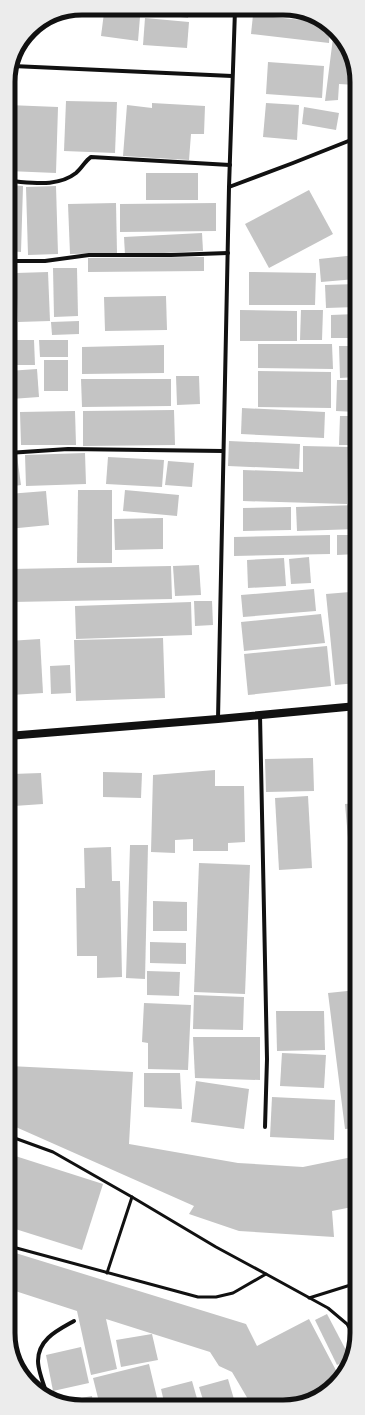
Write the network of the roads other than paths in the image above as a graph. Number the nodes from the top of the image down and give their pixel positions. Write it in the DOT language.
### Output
graph roads {
  1 [pos="235,15"];
  2 [pos="17,66"];
  3 [pos="232,76"];
  4 [pos="350,140"];
  5 [pos="230,165"];
  6 [pos="15,181"];
  7 [pos="229,187"];
  8 [pos="228,252"];
  9 [pos="15,261"];
  10 [pos="223,451"];
  11 [pos="15,452"];
  12 [pos="350,707"];
  13 [pos="260,715"];
  14 [pos="218,719"];
  15 [pos="15,736"];
  16 [pos="265,1127"];
  17 [pos="15,1138"];
  18 [pos="132,1197"];
  19 [pos="15,1248"];
  20 [pos="107,1273"];
  21 [pos="266,1274"];
  22 [pos="350,1285"];
  23 [pos="309,1298"];
  24 [pos="74,1321"];
  25 [pos="350,1329"];
  26 [pos="46,1389"];
  1 -- 3 [label="street"];
  2 -- 3 [label="street"];
  3 -- 5 [label="street"];
  4 -- 7 [label="street"];
  5 -- 6 [label="street"];
  5 -- 7 [label="street"];
  7 -- 8 [label="street"];
  8 -- 9 [label="street"];
  8 -- 10 [label="street"];
  10 -- 11 [label="street"];
  10 -- 14 [label="street"];
  12 -- 13 [label="main road"];
  13 -- 14 [label="main road"];
  13 -- 16 [label="street"];
  14 -- 15 [label="main road"];
  17 -- 18 [label="lane"];
  18 -- 20 [label="lane"];
  18 -- 21 [label="lane"];
  19 -- 20 [label="lane"];
  20 -- 21 [label="lane"];
  21 -- 23 [label="lane"];
  22 -- 23 [label="lane"];
  23 -- 25 [label="lane"];
  24 -- 26 [label="street"];
}
